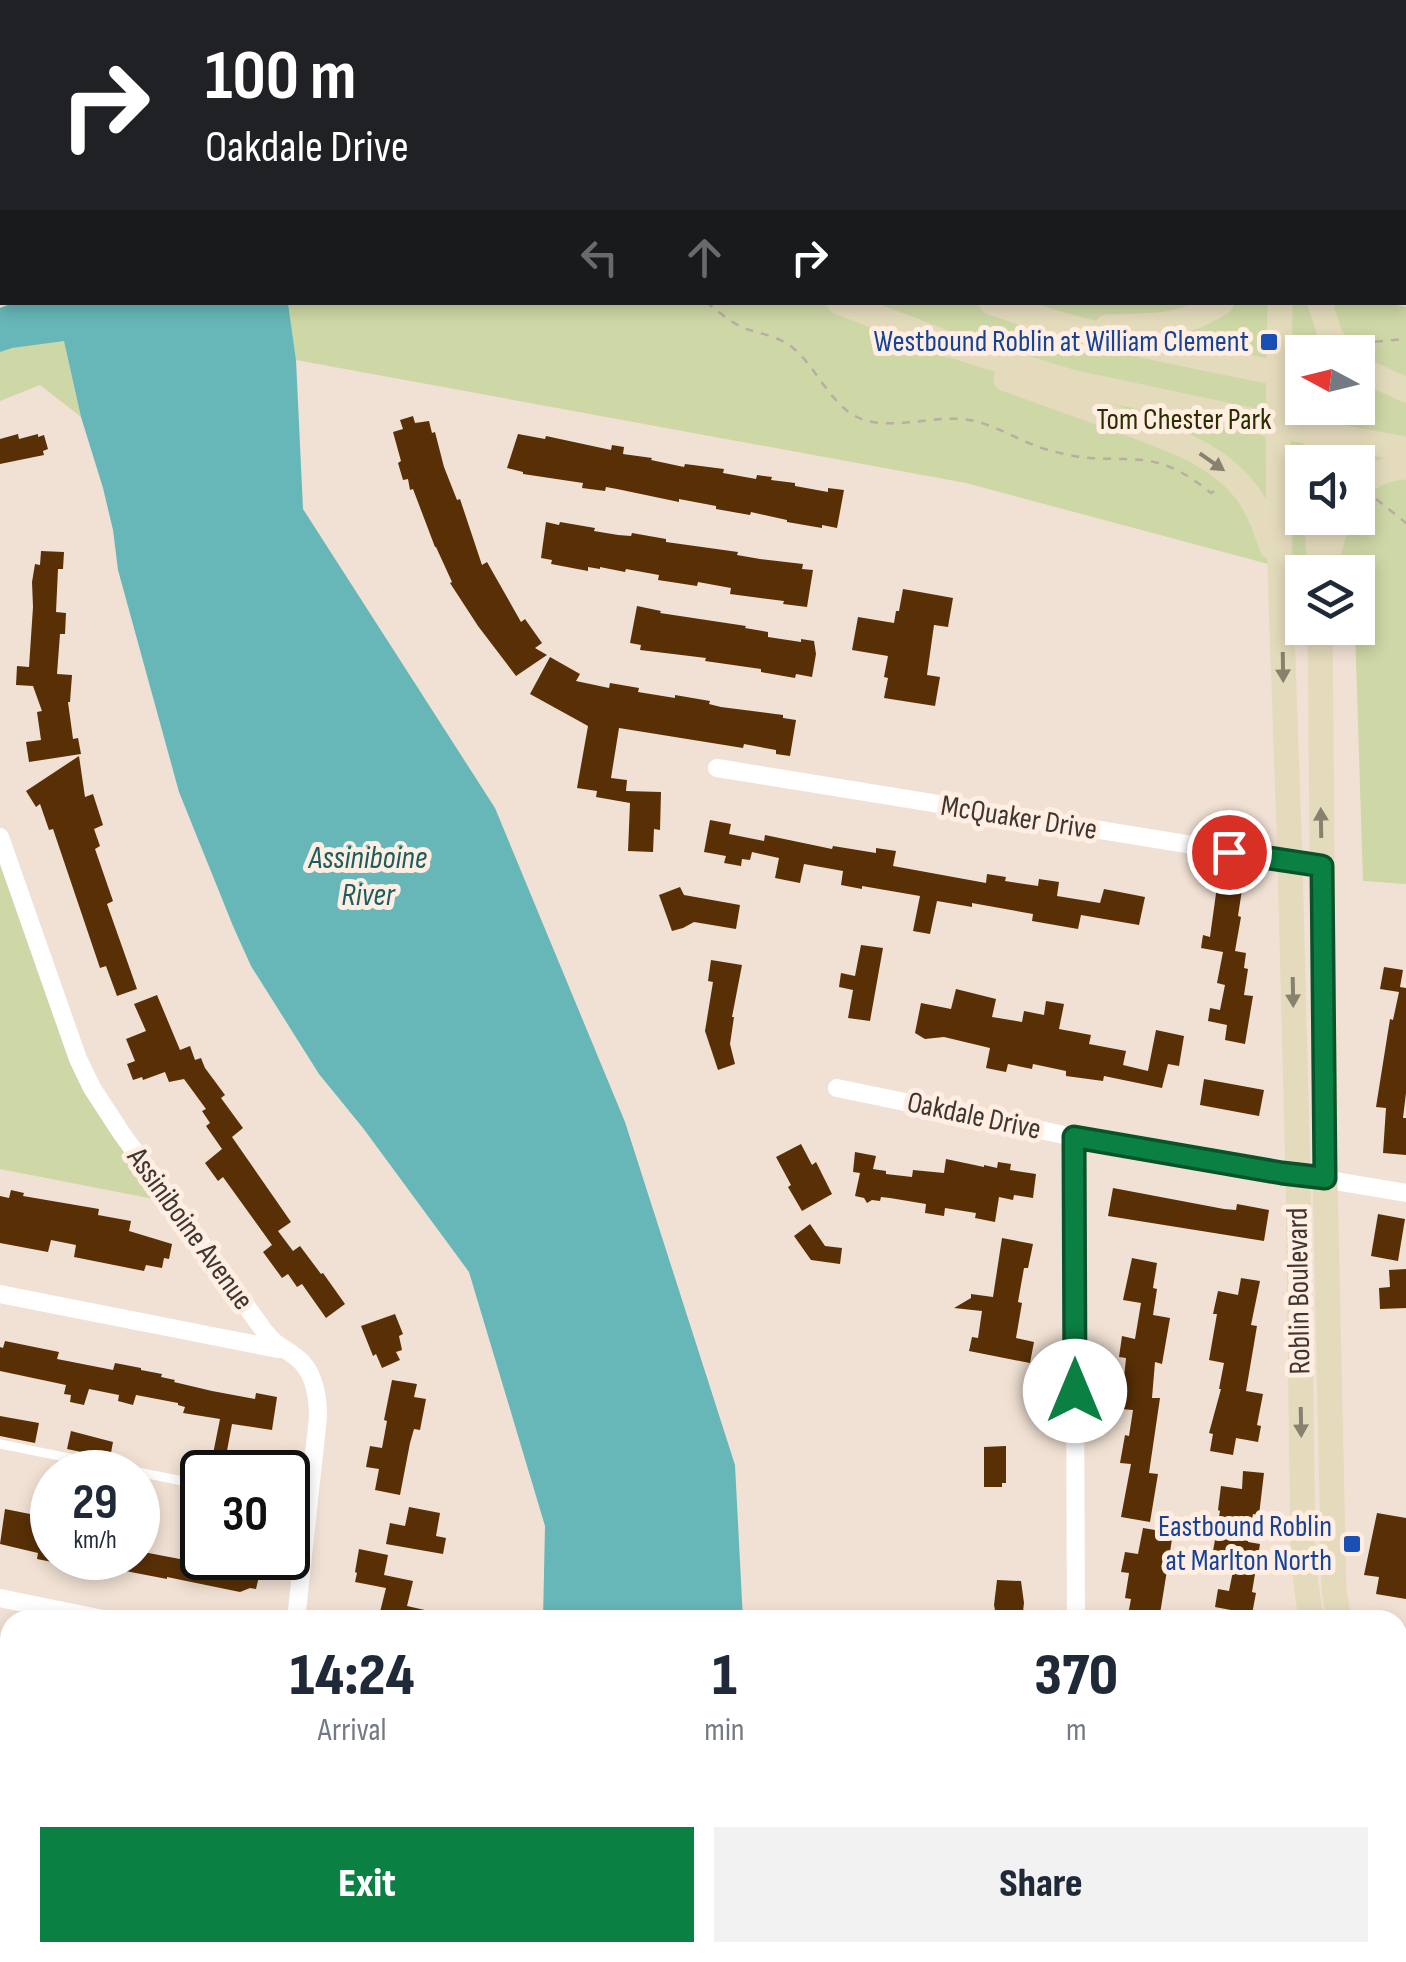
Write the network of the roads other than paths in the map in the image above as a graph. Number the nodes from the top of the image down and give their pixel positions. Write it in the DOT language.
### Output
graph roads {
  1 [pos="847,305"];
  2 [pos="1000,305"];
  3 [pos="1218,305"];
  4 [pos="1280,305"];
  5 [pos="1320,305"];
  6 [pos="1321,305"];
  7 [pos="1069,327"];
  8 [pos="1317,335"];
  9 [pos="1330,335"];
  10 [pos="1285,336"];
  11 [pos="966,350"];
  12 [pos="1285,375"];
  13 [pos="1375,377"];
  14 [pos="1375,390"];
  15 [pos="1406,393"];
  16 [pos="1285,399"];
  17 [pos="1285,425"];
  18 [pos="1330,425"];
  19 [pos="1278,426"];
  20 [pos="1406,450"];
  21 [pos="1406,467"];
  22 [pos="1375,475"];
  23 [pos="1280,570"];
  24 [pos="1320,645"];
  25 [pos="717,768"];
  26 [pos="0,837"];
  27 [pos="1290,862"];
  28 [pos="1322,866"];
  29 [pos="837,1088"];
  30 [pos="1074,1137"];
  31 [pos="1298,1176"];
  32 [pos="1325,1178"];
  33 [pos="1406,1192"];
  34 [pos="0,1294"];
  35 [pos="278,1348"];
  36 [pos="0,1444"];
  37 [pos="180,1481"];
  38 [pos="310,1488"];
  39 [pos="300,1580"];
  40 [pos="0,1598"];
  41 [pos="59,1610"];
  42 [pos="297,1610"];
  43 [pos="1076,1610"];
  44 [pos="1310,1610"];
  45 [pos="1338,1610"];
  1 -- 11 [label="main road"];
  2 -- 7 [label="main road"];
  3 -- 7 [label="main road"];
  4 -- 10 [label="main road, Roblin Boulevard"];
  5 -- 8 [label="main road"];
  6 -- 9 [label="main road"];
  7 -- 12 [label="main road"];
  11 -- 19 [label="main road"];
  11 -- 23 [label="main road, one-way"];
  13 -- 15 [label="main road"];
  14 -- 15 [label="main road"];
  16 -- 19 [label="main road, Roblin Boulevard"];
  17 -- 19 [label="main road"];
  18 -- 20 [label="main road"];
  19 -- 23 [label="main road, Roblin Boulevard"];
  21 -- 22 [label="main road"];
  23 -- 27 [label="main road, Roblin Boulevard, one-way"];
  28 -- 24 [label="main road, Roblin Boulevard, one-way"];
  25 -- 27 [label="street, McQuaker Drive"];
  26 -- 35 [label="street, Assiniboine Avenue"];
  27 -- 28 [label="street, McQuaker Drive"];
  27 -- 31 [label="main road, Roblin Boulevard, one-way"];
  28 -- 32 [label="main road, Roblin Boulevard"];
  29 -- 30 [label="street, Oakdale Drive"];
  30 -- 31 [label="street, Oakdale Drive"];
  30 -- 43 [label="street"];
  31 -- 32 [label="street, Oakdale Drive"];
  31 -- 44 [label="main road, Roblin Boulevard, one-way"];
  32 -- 33 [label="street, Oakdale Drive"];
  32 -- 45 [label="main road, Roblin Boulevard"];
  34 -- 35 [label="street"];
  35 -- 38 [label="street, Assiniboine Avenue"];
  36 -- 37 [label="lane"];
  39 -- 42 [label="street, Assiniboine Avenue"];
  40 -- 41 [label="street"];
}
